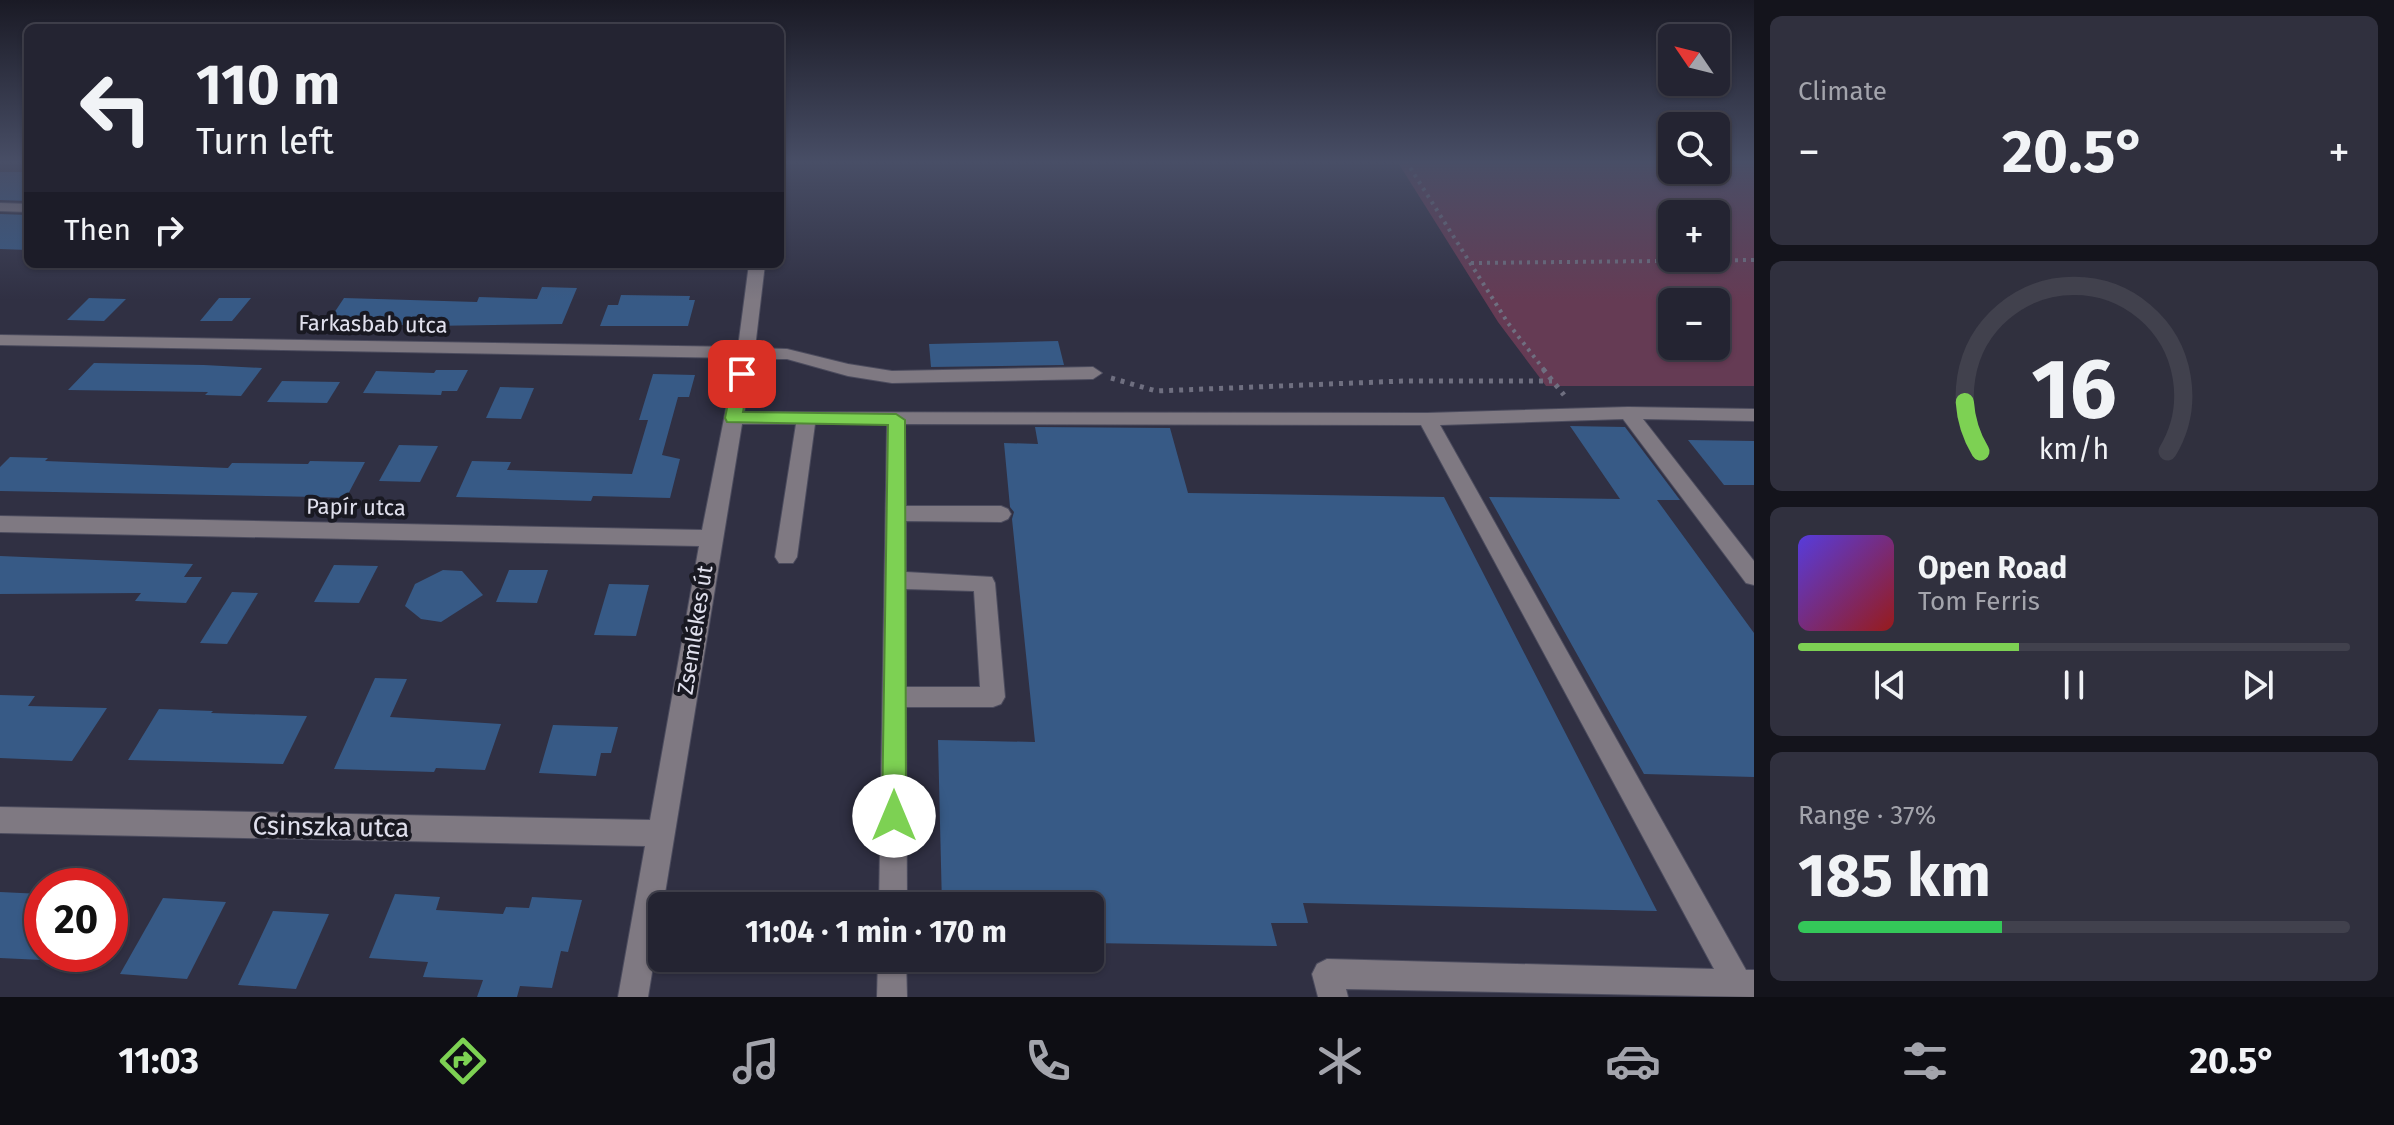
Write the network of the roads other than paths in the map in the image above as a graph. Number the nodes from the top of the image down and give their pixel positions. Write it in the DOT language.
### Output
graph roads {
  1 [pos="757,268"];
  2 [pos="0,340"];
  3 [pos="746,353"];
  4 [pos="1093,373"];
  5 [pos="1628,413"];
  6 [pos="1754,415"];
  7 [pos="733,418"];
  8 [pos="806,419"];
  9 [pos="1427,419"];
  10 [pos="896,420"];
  11 [pos="896,513"];
  12 [pos="1001,514"];
  13 [pos="0,524"];
  14 [pos="711,538"];
  15 [pos="786,557"];
  16 [pos="1754,577"];
  17 [pos="896,580"];
  18 [pos="895,697"];
  19 [pos="0,820"];
  20 [pos="662,833"];
  21 [pos="893,892"];
  22 [pos="892,972"];
  23 [pos="1746,984"];
  24 [pos="633,997"];
  25 [pos="892,997"];
  26 [pos="1333,997"];
  1 -- 3 [label="street, Zsemlékes út"];
  2 -- 3 [label="street, Farkasbab utca"];
  3 -- 4 [label="street, Farkasbab utca"];
  3 -- 7 [label="street, Zsemlékes út"];
  5 -- 6 [label="street"];
  5 -- 9 [label="street"];
  5 -- 16 [label="street"];
  7 -- 8 [label="street"];
  7 -- 14 [label="street, Zsemlékes út"];
  8 -- 10 [label="street"];
  8 -- 15 [label="street"];
  9 -- 10 [label="street"];
  9 -- 23 [label="street"];
  10 -- 11 [label="street"];
  11 -- 12 [label="street"];
  11 -- 17 [label="street"];
  13 -- 14 [label="street, Papír utca"];
  14 -- 20 [label="street, Zsemlékes út"];
  17 -- 18 [label="street"];
  17 -- 18 [label="street"];
  18 -- 21 [label="street"];
  19 -- 20 [label="street, Csinszka utca"];
  20 -- 24 [label="street, Zsemlékes út"];
  22 -- 25 [label="street"];
  23 -- 26 [label="street"];
}
